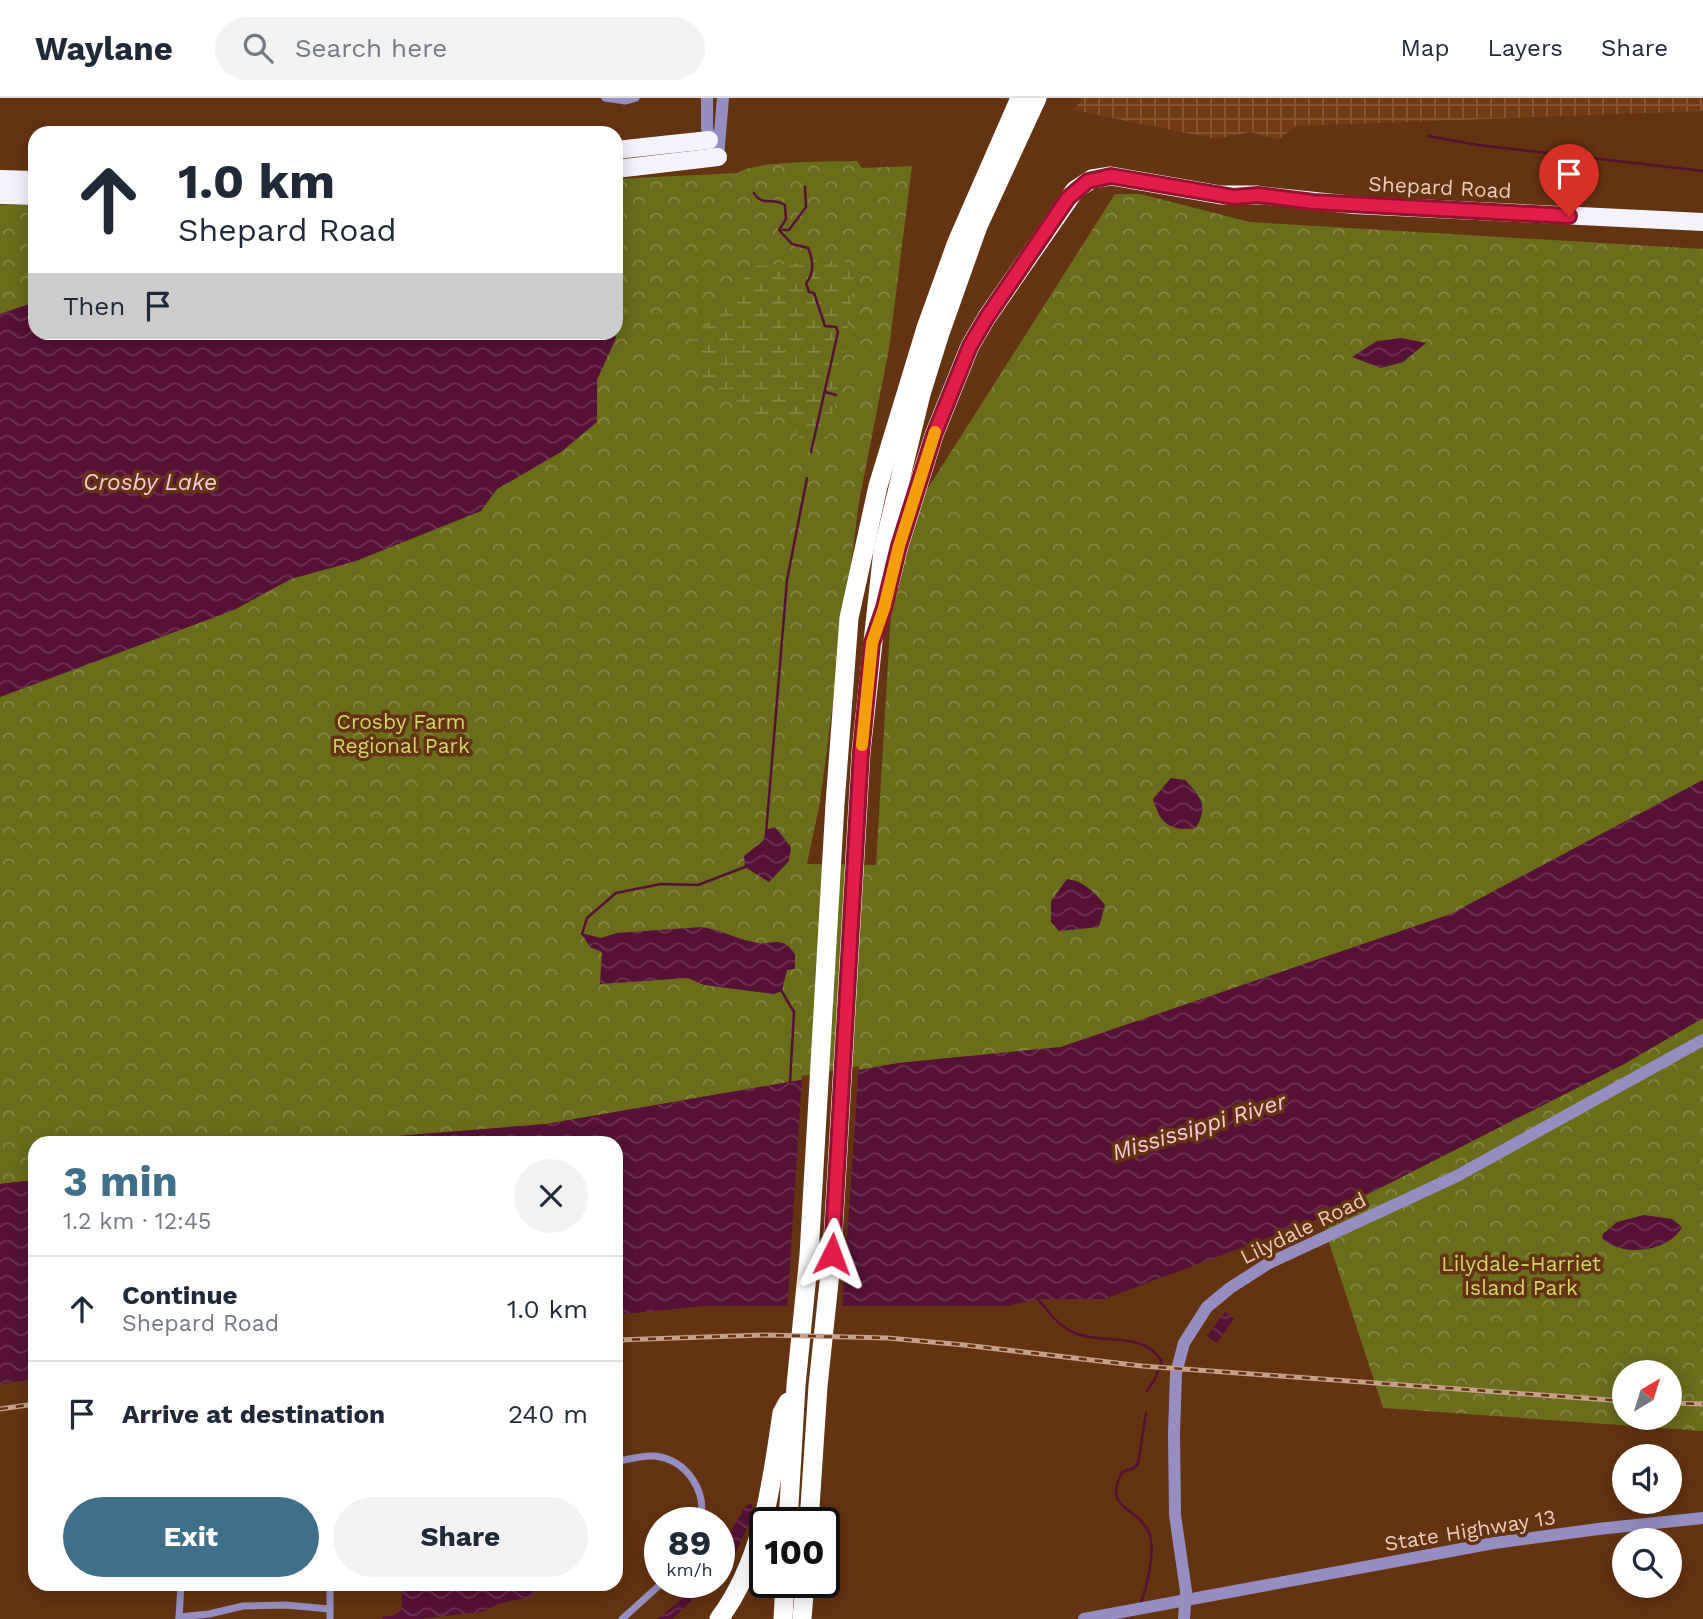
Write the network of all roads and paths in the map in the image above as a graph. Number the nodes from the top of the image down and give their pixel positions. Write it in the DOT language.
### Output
graph roads {
  1 [pos="606,98"];
  2 [pos="636,98"];
  3 [pos="707,98"];
  4 [pos="723,98"];
  5 [pos="1020,98"];
  6 [pos="1037,98"];
  7 [pos="1016,124"];
  8 [pos="709,140"];
  9 [pos="623,149"];
  10 [pos="718,158"];
  11 [pos="999,160"];
  12 [pos="623,168"];
  13 [pos="0,179"];
  14 [pos="28,180"];
  15 [pos="0,195"];
  16 [pos="1258,195"];
  17 [pos="28,196"];
  18 [pos="1703,222"];
  19 [pos="872,643"];
  20 [pos="1703,1040"];
  21 [pos="796,1385"];
  22 [pos="818,1394"];
  23 [pos="623,1461"];
  24 [pos="702,1507"];
  25 [pos="789,1507"];
  26 [pos="810,1507"];
  27 [pos="820,1507"];
  28 [pos="1703,1518"];
  29 [pos="181,1591"];
  30 [pos="330,1591"];
  31 [pos="645,1598"];
  32 [pos="784,1598"];
  33 [pos="804,1598"];
  34 [pos="815,1598"];
  35 [pos="330,1609"];
  36 [pos="179,1618"];
  37 [pos="330,1619"];
  38 [pos="622,1619"];
  39 [pos="719,1619"];
  40 [pos="782,1619"];
  41 [pos="802,1619"];
  42 [pos="813,1619"];
  43 [pos="1084,1619"];
  44 [pos="1184,1619"];
  1 -- 2 [label="street"];
  3 -- 8 [label="street"];
  4 -- 10 [label="street"];
  5 -- 7 [label="highway"];
  6 -- 7 [label="highway"];
  7 -- 11 [label="highway"];
  8 -- 9 [label="highway"];
  8 -- 10 [label="street"];
  10 -- 12 [label="highway"];
  11 -- 19 [label="highway"];
  11 -- 21 [label="highway"];
  13 -- 14 [label="highway"];
  15 -- 17 [label="highway"];
  16 -- 18 [label="highway, Shepard Road"];
  16 -- 19 [label="highway"];
  19 -- 22 [label="highway"];
  20 -- 44 [label="street, Lilydale Road"];
  21 -- 25 [label="highway"];
  21 -- 39 [label="highway"];
  22 -- 26 [label="highway"];
  22 -- 27 [label="highway"];
  23 -- 24 [label="street"];
  28 -- 43 [label="street, State Highway 13"];
  29 -- 36 [label="street"];
  30 -- 35 [label="street"];
  31 -- 38 [label="street"];
  32 -- 40 [label="highway"];
  33 -- 41 [label="highway"];
  34 -- 42 [label="highway"];
  35 -- 36 [label="street"];
  35 -- 37 [label="street"];
}
